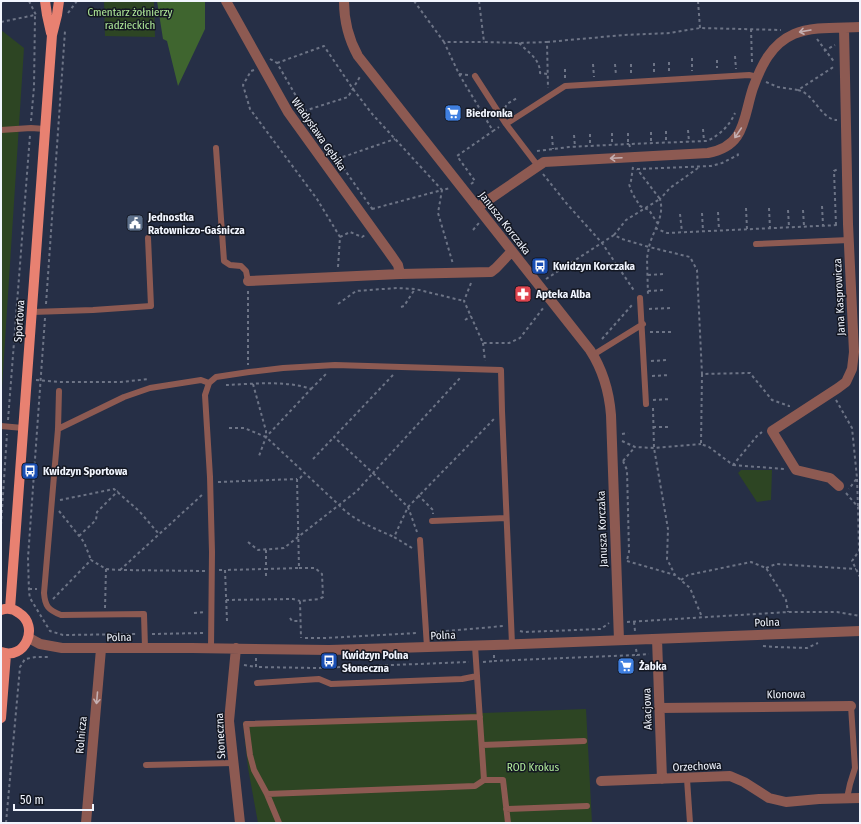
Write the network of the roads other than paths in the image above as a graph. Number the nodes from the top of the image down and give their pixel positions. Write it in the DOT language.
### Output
graph roads {
  1 [pos="45,1"];
  2 [pos="59,1"];
  3 [pos="226,1"];
  4 [pos="344,1"];
  5 [pos="860,27"];
  6 [pos="844,28"];
  7 [pos="52,35"];
  8 [pos="475,76"];
  9 [pos="756,81"];
  10 [pos="508,122"];
  11 [pos="45,129"];
  12 [pos="1,130"];
  13 [pos="216,148"];
  14 [pos="538,166"];
  15 [pos="478,207"];
  16 [pos="148,238"];
  17 [pos="849,240"];
  18 [pos="756,244"];
  19 [pos="512,251"];
  20 [pos="400,274"];
  21 [pos="248,281"];
  22 [pos="637,298"];
  23 [pos="32,312"];
  24 [pos="643,324"];
  25 [pos="597,353"];
  26 [pos="209,383"];
  27 [pos="59,391"];
  28 [pos="646,404"];
  29 [pos="4,426"];
  30 [pos="23,428"];
  31 [pos="58,429"];
  32 [pos="843,489"];
  33 [pos="506,518"];
  34 [pos="432,521"];
  35 [pos="420,540"];
  36 [pos="5,610"];
  37 [pos="860,631"];
  38 [pos="29,638"];
  39 [pos="658,638"];
  40 [pos="619,640"];
  41 [pos="512,644"];
  42 [pos="475,646"];
  43 [pos="427,647"];
  44 [pos="145,648"];
  45 [pos="211,648"];
  46 [pos="236,648"];
  47 [pos="4,653"];
  48 [pos="101,654"];
  49 [pos="477,676"];
  50 [pos="257,683"];
  51 [pos="851,706"];
  52 [pos="659,708"];
  53 [pos="480,716"];
  54 [pos="1,718"];
  55 [pos="584,741"];
  56 [pos="482,745"];
  57 [pos="233,763"];
  58 [pos="146,765"];
  59 [pos="662,779"];
  60 [pos="687,779"];
  61 [pos="484,780"];
  62 [pos="601,781"];
  63 [pos="267,794"];
  64 [pos="847,798"];
  65 [pos="860,798"];
  66 [pos="587,806"];
  67 [pos="506,809"];
  68 [pos="86,823"];
  69 [pos="240,823"];
  70 [pos="279,823"];
  71 [pos="508,823"];
  72 [pos="690,823"];
  1 -- 7 [label="main road, Sportowa"];
  2 -- 7 [label="main road, Sportowa"];
  3 -- 20 [label="street, Władysława Gębika"];
  4 -- 15 [label="street, Janusza Korczaka"];
  5 -- 6 [label="street"];
  6 -- 9 [label="street, one-way"];
  6 -- 17 [label="street, Jana Kasprowicza"];
  7 -- 11 [label="main road, Sportowa"];
  8 -- 10 [label="lane"];
  9 -- 10 [label="lane"];
  9 -- 14 [label="street, one-way"];
  10 -- 14 [label="lane"];
  11 -- 12 [label="lane"];
  11 -- 23 [label="main road, Sportowa"];
  13 -- 21 [label="lane"];
  14 -- 15 [label="street"];
  15 -- 19 [label="street, Janusza Korczaka"];
  16 -- 23 [label="lane"];
  17 -- 18 [label="lane"];
  17 -- 32 [label="street, Jana Kasprowicza"];
  19 -- 20 [label="street"];
  19 -- 25 [label="street, Janusza Korczaka"];
  20 -- 21 [label="street"];
  22 -- 24 [label="lane"];
  23 -- 30 [label="main road, Sportowa"];
  24 -- 25 [label="lane"];
  24 -- 28 [label="lane"];
  25 -- 40 [label="street, Janusza Korczaka"];
  26 -- 31 [label="lane"];
  26 -- 33 [label="lane"];
  26 -- 45 [label="lane"];
  27 -- 31 [label="lane"];
  29 -- 30 [label="lane"];
  30 -- 36 [label="main road, Sportowa"];
  31 -- 44 [label="lane"];
  33 -- 34 [label="lane"];
  33 -- 41 [label="lane"];
  35 -- 43 [label="lane"];
  36 -- 38 [label="main road"];
  37 -- 39 [label="street, Polna"];
  38 -- 47 [label="main road"];
  38 -- 48 [label="street, Polna"];
  39 -- 40 [label="street, Polna"];
  39 -- 52 [label="street, Akacjowa"];
  40 -- 41 [label="street, Polna"];
  41 -- 42 [label="street, Polna"];
  42 -- 43 [label="street, Polna"];
  42 -- 49 [label="lane"];
  43 -- 46 [label="street, Polna"];
  44 -- 45 [label="street, Polna"];
  44 -- 48 [label="street, Polna"];
  45 -- 46 [label="street, Polna"];
  46 -- 57 [label="street, Słoneczna"];
  47 -- 54 [label="main road"];
  48 -- 68 [label="street, Rolnicza, one-way"];
  49 -- 50 [label="lane"];
  49 -- 53 [label="lane"];
  51 -- 52 [label="street, Klonowa"];
  51 -- 64 [label="lane, Klonowa"];
  52 -- 59 [label="street, Akacjowa"];
  53 -- 56 [label="lane"];
  53 -- 63 [label="lane"];
  55 -- 56 [label="lane"];
  56 -- 61 [label="lane"];
  57 -- 58 [label="lane"];
  57 -- 69 [label="street, Słoneczna"];
  59 -- 60 [label="street, Orzechowa"];
  59 -- 62 [label="street, Orzechowa"];
  60 -- 64 [label="street, Orzechowa"];
  60 -- 72 [label="lane"];
  61 -- 63 [label="lane"];
  61 -- 67 [label="lane"];
  63 -- 70 [label="lane"];
  64 -- 65 [label="street, Orzechowa"];
  66 -- 67 [label="lane"];
  67 -- 71 [label="lane"];
}
